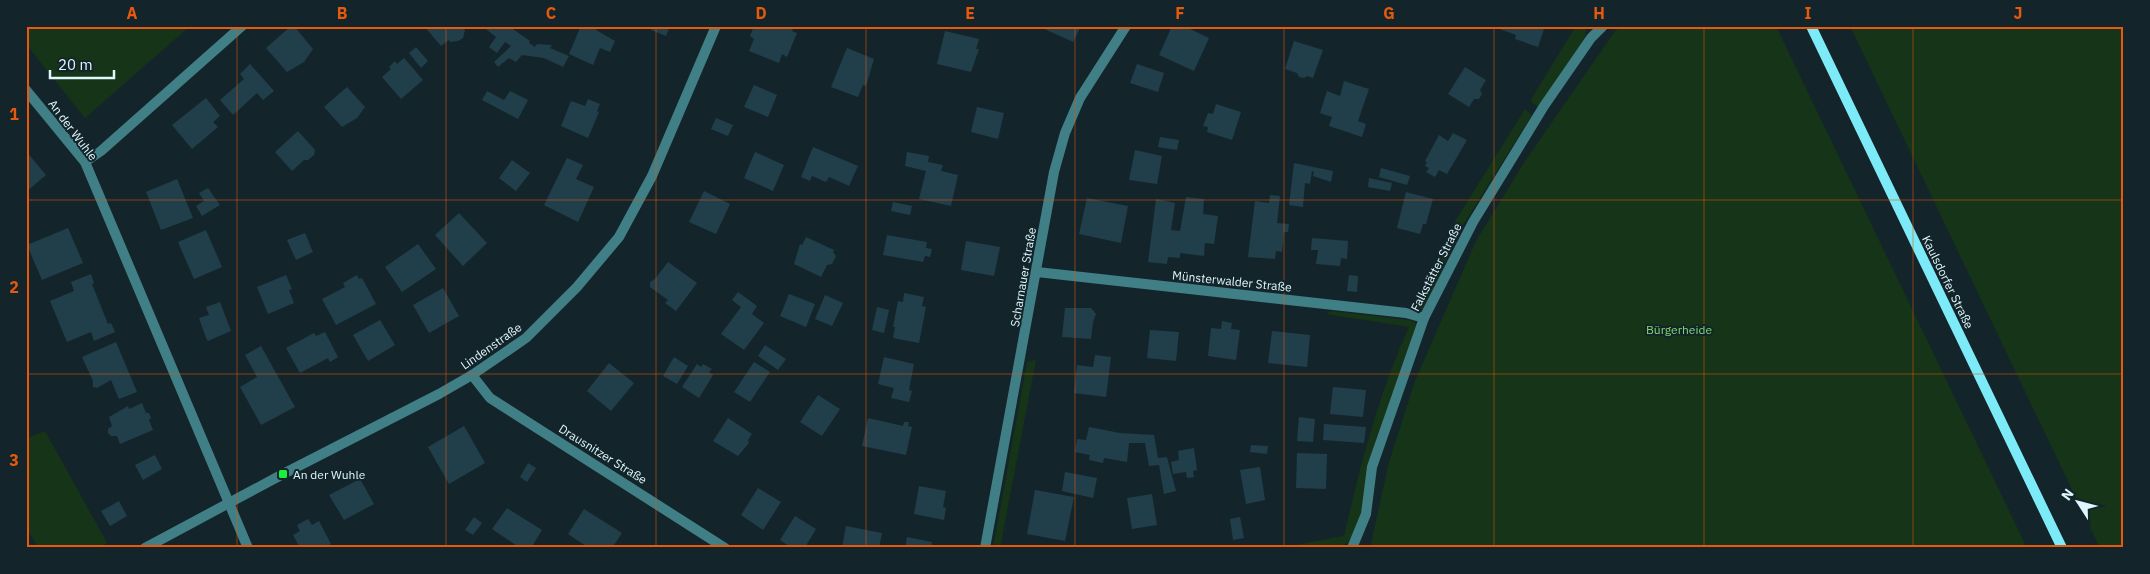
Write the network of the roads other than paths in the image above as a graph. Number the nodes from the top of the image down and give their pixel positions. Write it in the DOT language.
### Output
graph roads {
  1 [pos="242,26"];
  2 [pos="716,26"];
  3 [pos="1126,26"];
  4 [pos="1590,26"];
  5 [pos="1603,26"];
  6 [pos="1811,26"];
  7 [pos="1592,38"];
  8 [pos="26,90"];
  9 [pos="84,162"];
  10 [pos="1037,272"];
  11 [pos="1424,318"];
  12 [pos="472,375"];
  13 [pos="230,503"];
  14 [pos="145,548"];
  15 [pos="248,548"];
  16 [pos="725,548"];
  17 [pos="984,548"];
  18 [pos="1352,548"];
  19 [pos="2062,548"];
  1 -- 9 [label="street"];
  2 -- 12 [label="street, Lindenstraße"];
  3 -- 10 [label="street, Scharnauer Straße"];
  4 -- 7 [label="street"];
  5 -- 7 [label="street, Falkstätter Straße"];
  6 -- 19 [label="main road, Kaulsdorfer Straße"];
  7 -- 11 [label="street, Falkstätter Straße"];
  8 -- 9 [label="street, An der Wuhle"];
  9 -- 13 [label="street, An der Wuhle"];
  10 -- 11 [label="street, Münsterwalder Straße"];
  10 -- 17 [label="street, Scharnauer Straße"];
  11 -- 18 [label="street, Falkstätter Straße"];
  12 -- 13 [label="street, Lindenstraße"];
  12 -- 16 [label="street, Drausnitzer Straße"];
  13 -- 14 [label="street, Lindenstraße"];
  13 -- 15 [label="street, An der Wuhle"];
}
